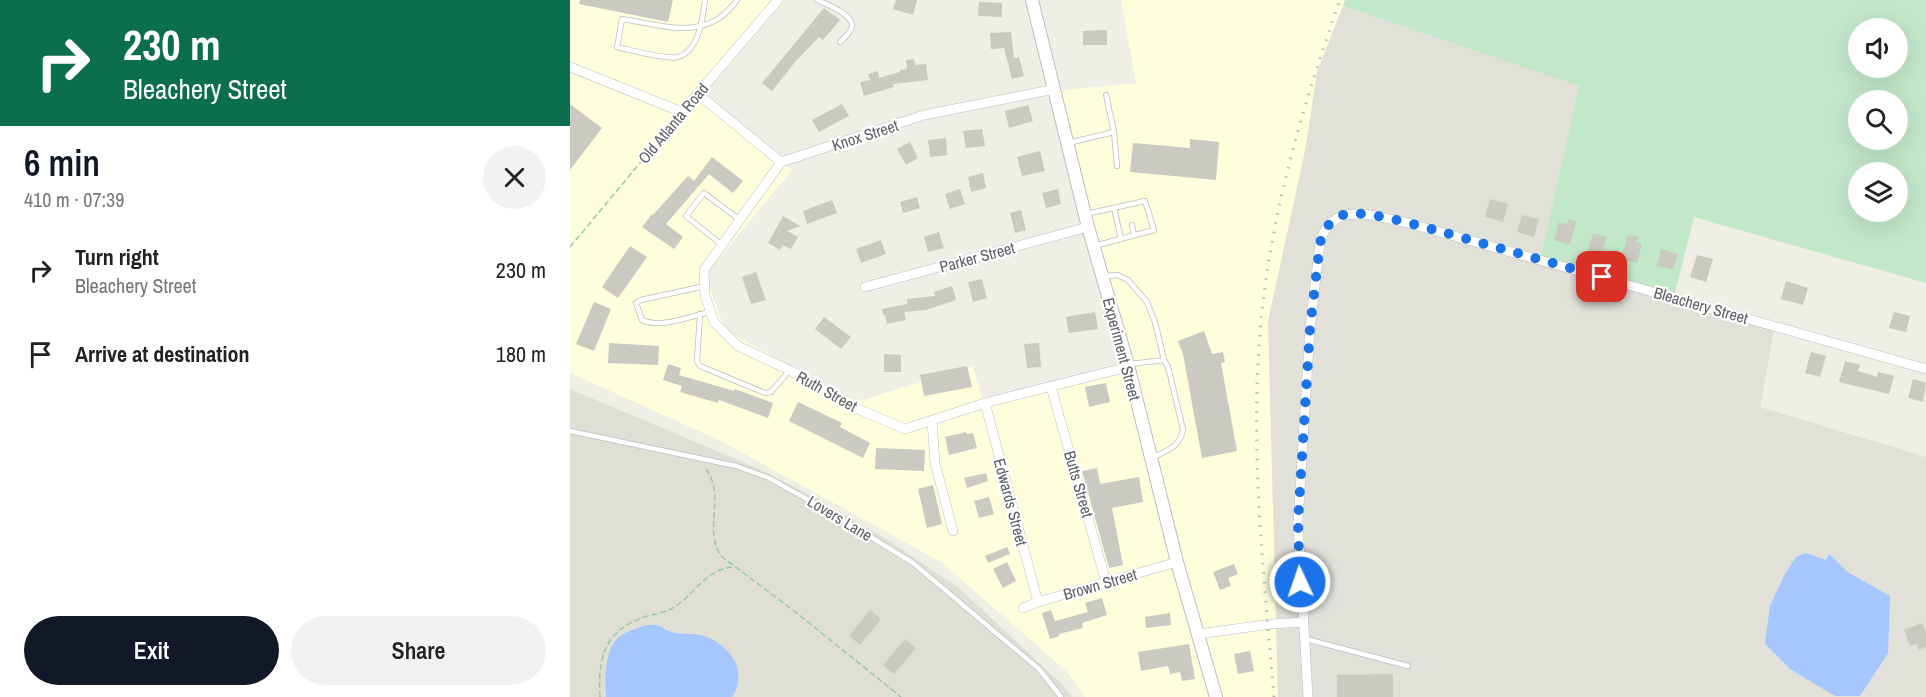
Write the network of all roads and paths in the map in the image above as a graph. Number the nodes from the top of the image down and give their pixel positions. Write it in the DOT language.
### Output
graph roads {
  1 [pos="705,0"];
  2 [pos="738,0"];
  3 [pos="778,0"];
  4 [pos="817,0"];
  5 [pos="1032,0"];
  6 [pos="702,26"];
  7 [pos="840,42"];
  8 [pos="570,67"];
  9 [pos="1055,89"];
  10 [pos="698,94"];
  11 [pos="1106,95"];
  12 [pos="682,112"];
  13 [pos="1114,132"];
  14 [pos="1068,143"];
  15 [pos="781,162"];
  16 [pos="1117,166"];
  17 [pos="1127,205"];
  18 [pos="1114,208"];
  19 [pos="1129,213"];
  20 [pos="1085,214"];
  21 [pos="740,220"];
  22 [pos="1132,225"];
  23 [pos="1088,227"];
  24 [pos="1134,235"];
  25 [pos="1121,239"];
  26 [pos="722,245"];
  27 [pos="1094,246"];
  28 [pos="570,247"];
  29 [pos="1102,276"];
  30 [pos="705,286"];
  31 [pos="865,286"];
  32 [pos="711,311"];
  33 [pos="700,314"];
  34 [pos="1164,360"];
  35 [pos="1128,366"];
  36 [pos="1926,369"];
  37 [pos="790,370"];
  38 [pos="1052,387"];
  39 [pos="985,403"];
  40 [pos="932,422"];
  41 [pos="570,431"];
  42 [pos="1151,458"];
  43 [pos="705,467"];
  44 [pos="953,531"];
  45 [pos="1177,562"];
  46 [pos="733,567"];
  47 [pos="1106,582"];
  48 [pos="1038,602"];
  49 [pos="1023,608"];
  50 [pos="1302,622"];
  51 [pos="1199,634"];
  52 [pos="1305,639"];
  53 [pos="1408,666"];
  54 [pos="600,697"];
  55 [pos="901,697"];
  56 [pos="1060,697"];
  57 [pos="1216,697"];
  58 [pos="1308,697"];
  1 -- 6 [label="lane"];
  2 -- 6 [label="lane"];
  3 -- 10 [label="street, Old Atlanta Road"];
  4 -- 7 [label="lane"];
  5 -- 9 [label="main road, Experiment Street"];
  6 -- 6 [label="lane"];
  8 -- 12 [label="street"];
  9 -- 14 [label="main road, Experiment Street"];
  9 -- 15 [label="street, Knox Street"];
  10 -- 12 [label="street, Old Atlanta Road"];
  10 -- 15 [label="street"];
  11 -- 13 [label="lane"];
  12 -- 28 [label="path, Old Atlanta Road"];
  13 -- 14 [label="lane"];
  13 -- 16 [label="lane"];
  14 -- 20 [label="main road, Experiment Street"];
  15 -- 21 [label="street, Ruth Street"];
  17 -- 18 [label="lane"];
  17 -- 19 [label="lane"];
  17 -- 24 [label="lane"];
  18 -- 20 [label="lane"];
  18 -- 25 [label="lane"];
  20 -- 23 [label="main road, Experiment Street"];
  21 -- 26 [label="street, Ruth Street"];
  21 -- 26 [label="lane"];
  22 -- 24 [label="lane"];
  23 -- 27 [label="main road, Experiment Street"];
  23 -- 31 [label="street, Parker Street"];
  24 -- 25 [label="lane"];
  25 -- 27 [label="lane"];
  26 -- 30 [label="street, Ruth Street"];
  27 -- 29 [label="main road, Experiment Street"];
  29 -- 34 [label="lane"];
  29 -- 35 [label="main road, Experiment Street"];
  30 -- 32 [label="street, Ruth Street"];
  30 -- 33 [label="lane"];
  32 -- 33 [label="lane"];
  32 -- 37 [label="street, Ruth Street"];
  33 -- 37 [label="lane"];
  34 -- 35 [label="lane"];
  34 -- 42 [label="lane"];
  35 -- 38 [label="street, Ruth Street"];
  35 -- 42 [label="main road, Experiment Street"];
  36 -- 50 [label="street, Bleachery Street"];
  37 -- 40 [label="street, Ruth Street"];
  38 -- 39 [label="street, Ruth Street"];
  38 -- 47 [label="street, Butts Street"];
  39 -- 40 [label="street, Ruth Street"];
  39 -- 48 [label="street, Edwards Street"];
  40 -- 44 [label="street"];
  41 -- 56 [label="lane, Lovers Lane"];
  42 -- 45 [label="main road, Experiment Street"];
  43 -- 46 [label="path"];
  45 -- 47 [label="street, Brown Street"];
  45 -- 51 [label="main road, Experiment Street"];
  46 -- 54 [label="path"];
  46 -- 55 [label="path"];
  47 -- 48 [label="street, Brown Street"];
  48 -- 49 [label="street, Brown Street"];
  50 -- 51 [label="street"];
  50 -- 52 [label="street"];
  51 -- 57 [label="main road, Experiment Street"];
  52 -- 53 [label="lane"];
  52 -- 58 [label="street"];
}
